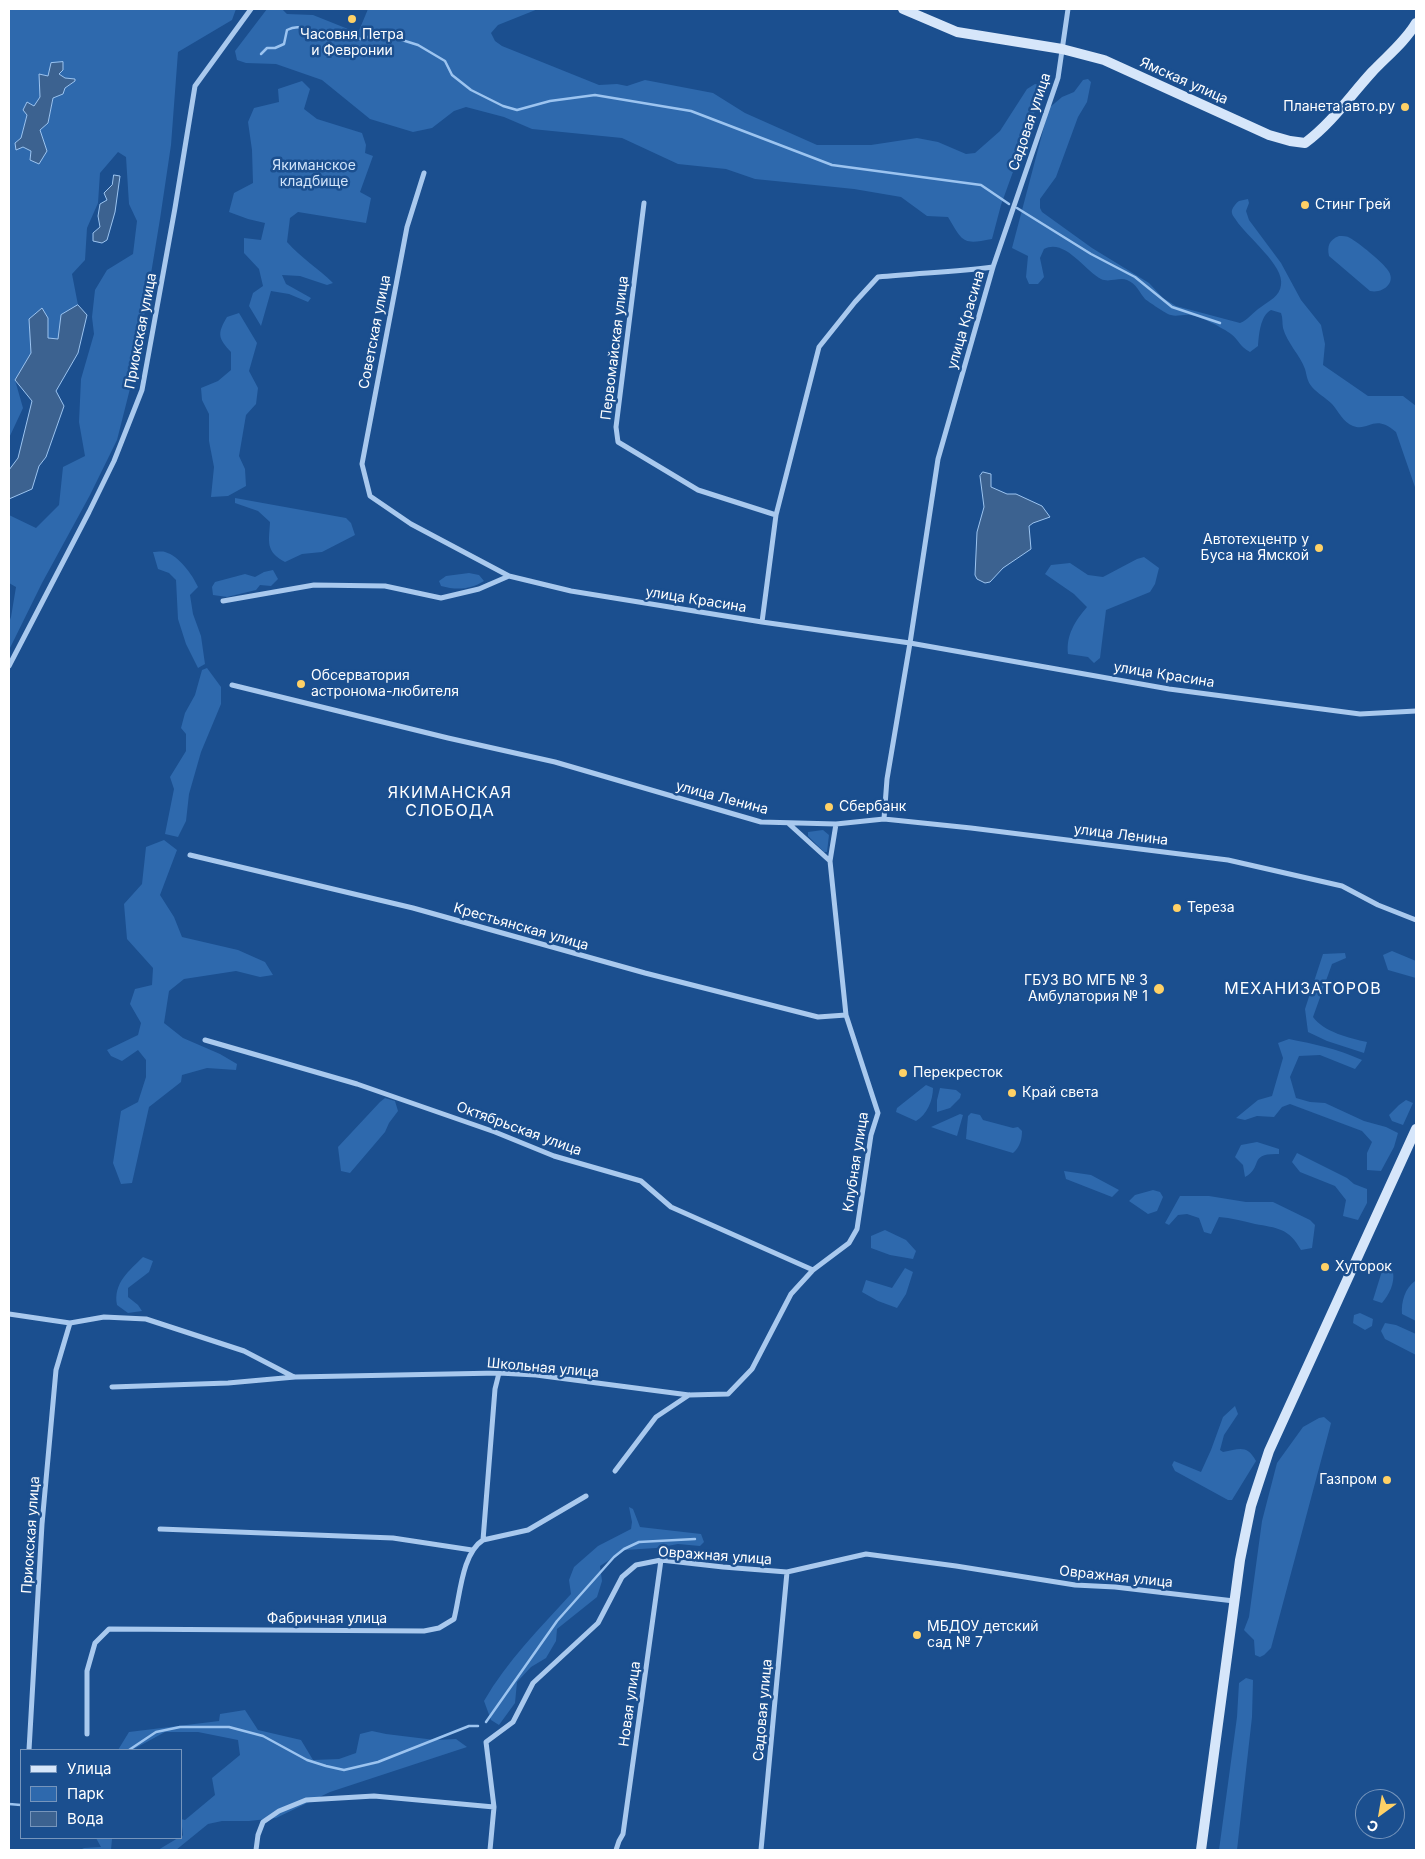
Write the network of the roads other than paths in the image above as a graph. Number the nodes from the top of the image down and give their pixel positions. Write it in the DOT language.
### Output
graph roads {
  1 [pos="251,9"];
  2 [pos="903,9"];
  3 [pos="1068,9"];
  4 [pos="1416,23"];
  5 [pos="1062,49"];
  6 [pos="424,173"];
  7 [pos="644,203"];
  8 [pos="1011,212"];
  9 [pos="993,267"];
  10 [pos="370,496"];
  11 [pos="776,515"];
  12 [pos="509,576"];
  13 [pos="223,601"];
  14 [pos="762,622"];
  15 [pos="910,643"];
  16 [pos="9,666"];
  17 [pos="232,685"];
  18 [pos="1416,711"];
  19 [pos="884,819"];
  20 [pos="788,823"];
  21 [pos="836,824"];
  22 [pos="190,855"];
  23 [pos="830,861"];
  24 [pos="1416,920"];
  25 [pos="846,1015"];
  26 [pos="205,1040"];
  27 [pos="1416,1129"];
  28 [pos="812,1270"];
  29 [pos="9,1314"];
  30 [pos="70,1323"];
  31 [pos="498,1373"];
  32 [pos="295,1377"];
  33 [pos="112,1387"];
  34 [pos="728,1394"];
  35 [pos="689,1395"];
  36 [pos="615,1471"];
  37 [pos="586,1496"];
  38 [pos="160,1529"];
  39 [pos="483,1540"];
  40 [pos="472,1550"];
  41 [pos="661,1560"];
  42 [pos="787,1572"];
  43 [pos="1235,1601"];
  44 [pos="87,1734"];
  45 [pos="29,1749"];
  46 [pos="494,1807"];
  47 [pos="256,1850"];
  48 [pos="490,1850"];
  49 [pos="616,1850"];
  50 [pos="761,1850"];
  51 [pos="1201,1850"];
  1 -- 16 [label="street, Приокская улица"];
  2 -- 5 [label="main road, Ямская улица"];
  3 -- 5 [label="street, Садовая улица"];
  4 -- 5 [label="main road, Ямская улица"];
  5 -- 8 [label="street, Садовая улица"];
  6 -- 10 [label="street, Советская улица"];
  7 -- 11 [label="street, Первомайская улица"];
  8 -- 9 [label="street, улица Красина"];
  9 -- 11 [label="street"];
  9 -- 15 [label="street, улица Красина"];
  10 -- 12 [label="street, улица Красина"];
  11 -- 14 [label="street"];
  12 -- 13 [label="street"];
  12 -- 14 [label="street, улица Красина"];
  14 -- 15 [label="street, улица Красина"];
  15 -- 18 [label="street, улица Красина"];
  15 -- 19 [label="street, улица Красина"];
  17 -- 20 [label="street, улица Ленина"];
  19 -- 21 [label="street, улица Ленина"];
  19 -- 24 [label="street, улица Ленина"];
  20 -- 21 [label="street, улица Ленина"];
  20 -- 23 [label="street"];
  21 -- 23 [label="street, Клубная улица"];
  22 -- 25 [label="street, Крестьянская улица"];
  23 -- 25 [label="street, Клубная улица"];
  25 -- 28 [label="street, Клубная улица"];
  26 -- 28 [label="street, Октябрьская улица"];
  27 -- 43 [label="main road"];
  28 -- 34 [label="street, Клубная улица"];
  29 -- 30 [label="street, Школьная улица"];
  30 -- 32 [label="street, Школьная улица"];
  30 -- 45 [label="street, Приокская улица"];
  31 -- 32 [label="street, Школьная улица"];
  31 -- 35 [label="street, Школьная улица"];
  31 -- 39 [label="street"];
  32 -- 33 [label="street, Школьная улица"];
  34 -- 35 [label="street, Школьная улица"];
  35 -- 36 [label="street"];
  37 -- 39 [label="street, Фабричная улица"];
  38 -- 40 [label="street"];
  39 -- 40 [label="street, Фабричная улица"];
  40 -- 44 [label="street, Фабричная улица"];
  41 -- 42 [label="street, Овражная улица"];
  41 -- 46 [label="street, Овражная улица"];
  41 -- 49 [label="street, Новая улица"];
  42 -- 43 [label="street, Овражная улица"];
  42 -- 50 [label="street, Садовая улица"];
  43 -- 51 [label="main road"];
  46 -- 47 [label="street"];
  46 -- 48 [label="street"];
}
